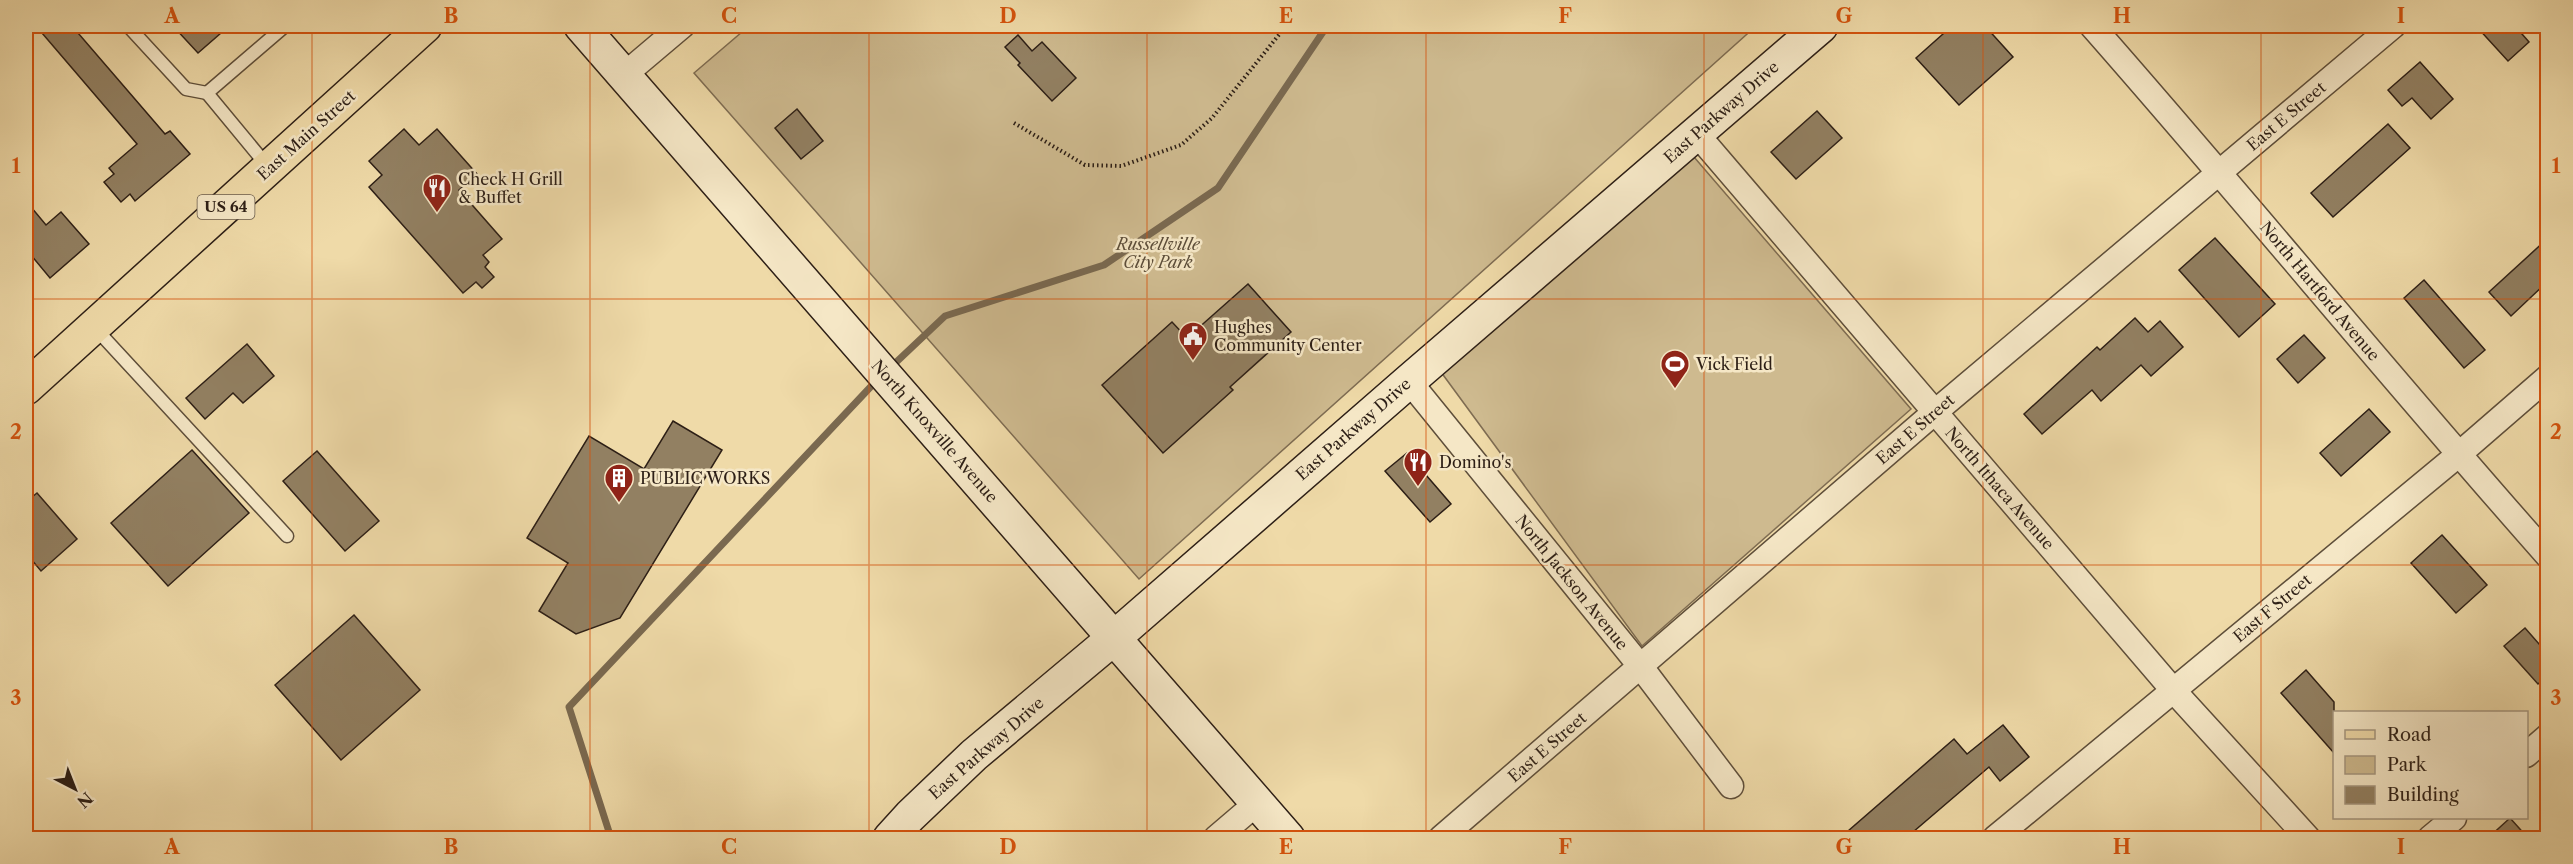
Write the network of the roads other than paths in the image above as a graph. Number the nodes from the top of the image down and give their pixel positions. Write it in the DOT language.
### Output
graph roads {
  1 [pos="128,26"];
  2 [pos="285,26"];
  3 [pos="425,26"];
  4 [pos="581,26"];
  5 [pos="682,26"];
  6 [pos="1821,26"];
  7 [pos="2092,26"];
  8 [pos="2393,26"];
  9 [pos="624,75"];
  10 [pos="207,93"];
  11 [pos="1696,133"];
  12 [pos="269,168"];
  13 [pos="2220,172"];
  14 [pos="94,327"];
  15 [pos="2547,377"];
  16 [pos="1409,381"];
  17 [pos="26,388"];
  18 [pos="1935,412"];
  19 [pos="2458,455"];
  20 [pos="287,536"];
  21 [pos="2547,556"];
  22 [pos="1115,637"];
  23 [pos="1641,667"];
  24 [pos="2174,690"];
  25 [pos="2547,736"];
  26 [pos="2528,752"];
  27 [pos="1731,786"];
  28 [pos="1257,803"];
  29 [pos="2453,819"];
  30 [pos="890,838"];
  31 [pos="1216,838"];
  32 [pos="1288,838"];
  33 [pos="1441,838"];
  34 [pos="1995,838"];
  35 [pos="2308,838"];
  36 [pos="2430,838"];
  1 -- 10 [label="lane"];
  2 -- 10 [label="lane"];
  3 -- 12 [label="main road, East Main Street / US 64"];
  4 -- 9 [label="main road, North Knoxville Avenue"];
  5 -- 9 [label="street"];
  6 -- 11 [label="main road, East Parkway Drive"];
  7 -- 13 [label="street, North Hartford Avenue"];
  8 -- 13 [label="street, East E Street"];
  9 -- 22 [label="main road, North Knoxville Avenue"];
  10 -- 12 [label="lane"];
  11 -- 16 [label="main road, East Parkway Drive"];
  11 -- 18 [label="street, North Ithaca Avenue"];
  12 -- 14 [label="main road, East Main Street / US 64"];
  13 -- 18 [label="street, East E Street"];
  13 -- 19 [label="street, North Hartford Avenue"];
  14 -- 17 [label="main road, East Main Street / US 64"];
  14 -- 20 [label="lane"];
  15 -- 19 [label="street, East F Street"];
  16 -- 22 [label="main road, East Parkway Drive"];
  16 -- 23 [label="street, North Jackson Avenue"];
  18 -- 23 [label="street, East E Street"];
  18 -- 24 [label="street, North Ithaca Avenue"];
  19 -- 21 [label="street, North Hartford Avenue"];
  19 -- 24 [label="street, East F Street"];
  22 -- 28 [label="main road, North Knoxville Avenue"];
  22 -- 30 [label="main road, East Parkway Drive"];
  23 -- 27 [label="street, North Jackson Avenue"];
  23 -- 33 [label="street, East E Street"];
  24 -- 34 [label="street, East F Street"];
  24 -- 35 [label="street, North Ithaca Avenue"];
  25 -- 26 [label="street"];
  28 -- 31 [label="street"];
  28 -- 32 [label="main road, North Knoxville Avenue"];
  29 -- 36 [label="street"];
}
